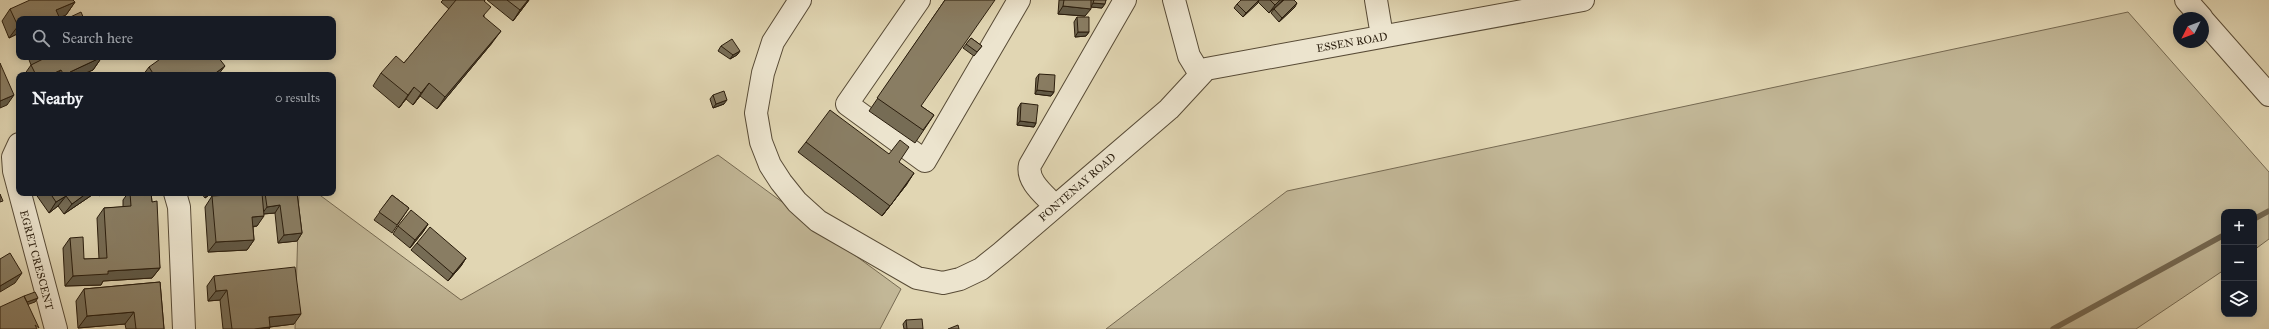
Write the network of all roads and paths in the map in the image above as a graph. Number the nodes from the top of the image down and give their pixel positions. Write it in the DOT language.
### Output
graph roads {
  1 [pos="800,0"];
  2 [pos="919,0"];
  3 [pos="1019,0"];
  4 [pos="1125,0"];
  5 [pos="1174,0"];
  6 [pos="1376,0"];
  7 [pos="1583,0"];
  8 [pos="2186,0"];
  9 [pos="2196,12"];
  10 [pos="2209,27"];
  11 [pos="1382,36"];
  12 [pos="1200,74"];
  13 [pos="2269,95"];
  14 [pos="16,150"];
  15 [pos="16,179"];
  16 [pos="21,196"];
  17 [pos="176,196"];
  18 [pos="1055,206"];
  19 [pos="56,329"];
  20 [pos="184,329"];
  1 -- 18 [label="street, FONTENAY ROAD"];
  2 -- 3 [label="street"];
  4 -- 18 [label="street"];
  5 -- 12 [label="street"];
  6 -- 11 [label="street"];
  7 -- 11 [label="street, ESSEN ROAD"];
  8 -- 9 [label="street"];
  10 -- 13 [label="street"];
  11 -- 12 [label="street, ESSEN ROAD"];
  12 -- 18 [label="street, FONTENAY ROAD"];
  14 -- 15 [label="street, EGRET CRESCENT"];
  16 -- 19 [label="street, EGRET CRESCENT"];
  17 -- 20 [label="street"];
}
